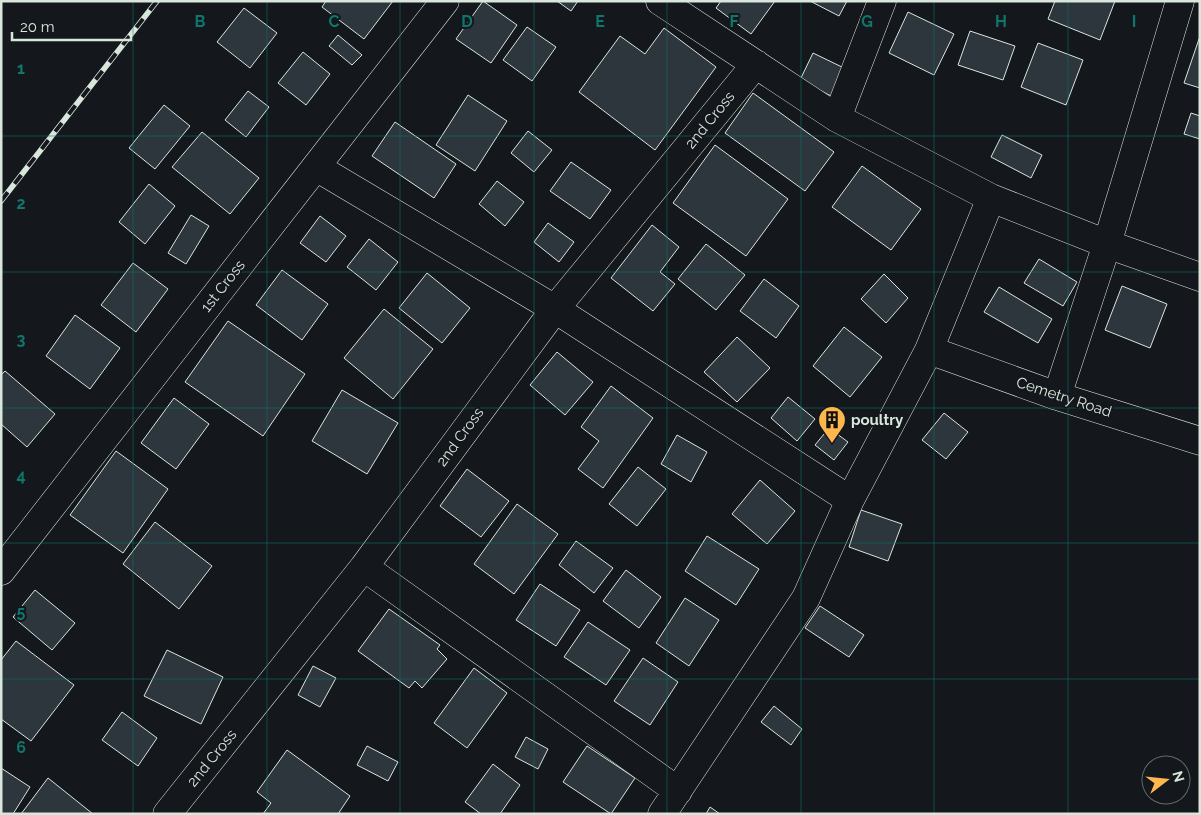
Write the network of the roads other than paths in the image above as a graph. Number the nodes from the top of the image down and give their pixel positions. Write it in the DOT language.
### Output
graph roads {
  1 [pos="445,1"];
  2 [pos="660,1"];
  3 [pos="882,1"];
  4 [pos="1180,1"];
  5 [pos="756,64"];
  6 [pos="837,118"];
  7 [pos="316,167"];
  8 [pos="991,198"];
  9 [pos="1107,244"];
  10 [pos="1200,277"];
  11 [pos="555,309"];
  12 [pos="929,350"];
  13 [pos="1058,396"];
  14 [pos="1200,441"];
  15 [pos="850,500"];
  16 [pos="364,567"];
  17 [pos="1,571"];
  18 [pos="678,791"];
  19 [pos="173,812"];
  20 [pos="662,814"];
  1 -- 7 [label="street, 1st Cross"];
  2 -- 5 [label="street"];
  3 -- 6 [label="street"];
  4 -- 9 [label="street"];
  5 -- 6 [label="street"];
  5 -- 11 [label="street, 2nd Cross"];
  6 -- 8 [label="street"];
  7 -- 11 [label="street"];
  7 -- 17 [label="street, 1st Cross"];
  8 -- 9 [label="street"];
  8 -- 12 [label="street"];
  9 -- 10 [label="street"];
  9 -- 13 [label="street"];
  11 -- 15 [label="street"];
  11 -- 16 [label="street, 2nd Cross"];
  12 -- 13 [label="street, Cemetry Road"];
  12 -- 15 [label="street"];
  13 -- 14 [label="street, Cemetry Road"];
  15 -- 18 [label="street"];
  16 -- 18 [label="street"];
  16 -- 19 [label="street, 2nd Cross"];
  18 -- 20 [label="street"];
}
